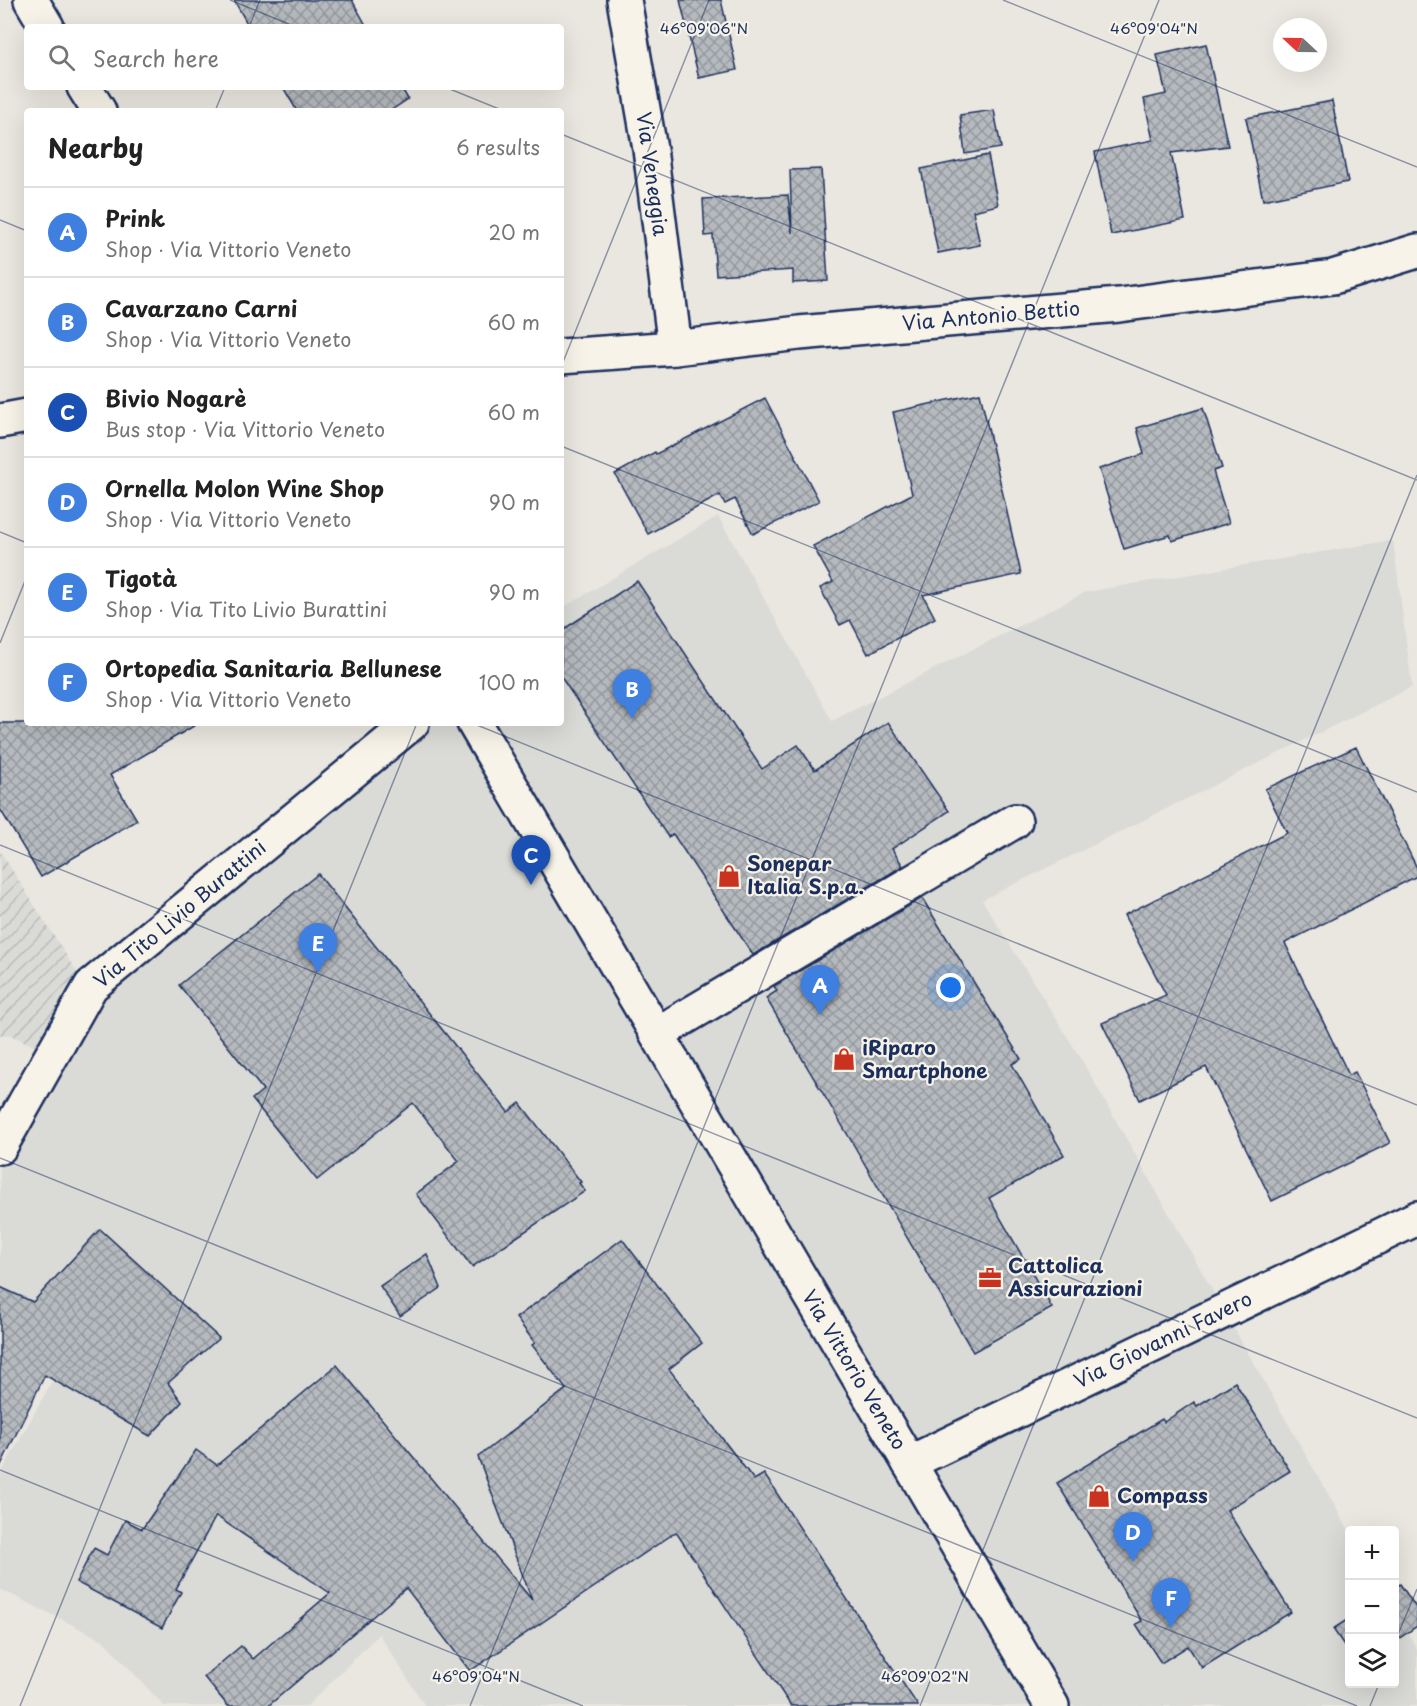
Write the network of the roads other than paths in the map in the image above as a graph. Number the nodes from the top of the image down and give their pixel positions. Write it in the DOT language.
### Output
graph roads {
  1 [pos="31,0"];
  2 [pos="624,0"];
  3 [pos="45,24"];
  4 [pos="86,90"];
  5 [pos="97,108"];
  6 [pos="1417,251"];
  7 [pos="675,348"];
  8 [pos="564,356"];
  9 [pos="24,417"];
  10 [pos="0,421"];
  11 [pos="407,726"];
  12 [pos="476,726"];
  13 [pos="1015,821"];
  14 [pos="657,1034"];
  15 [pos="0,1147"];
  16 [pos="1417,1218"];
  17 [pos="909,1463"];
  18 [pos="1052,1706"];
  1 -- 3 [label="street"];
  2 -- 7 [label="street, Via Veneggia"];
  4 -- 5 [label="street"];
  6 -- 7 [label="street, Via Antonio Bettio"];
  7 -- 8 [label="street, Via Antonio Bettio"];
  9 -- 10 [label="street"];
  11 -- 15 [label="street, Via Tito Livio Burattini"];
  12 -- 14 [label="street, Via Vittorio Veneto"];
  13 -- 14 [label="street"];
  14 -- 17 [label="street, Via Vittorio Veneto"];
  16 -- 17 [label="street, Via Giovanni Favero"];
  17 -- 18 [label="street, Via Vittorio Veneto"];
}
